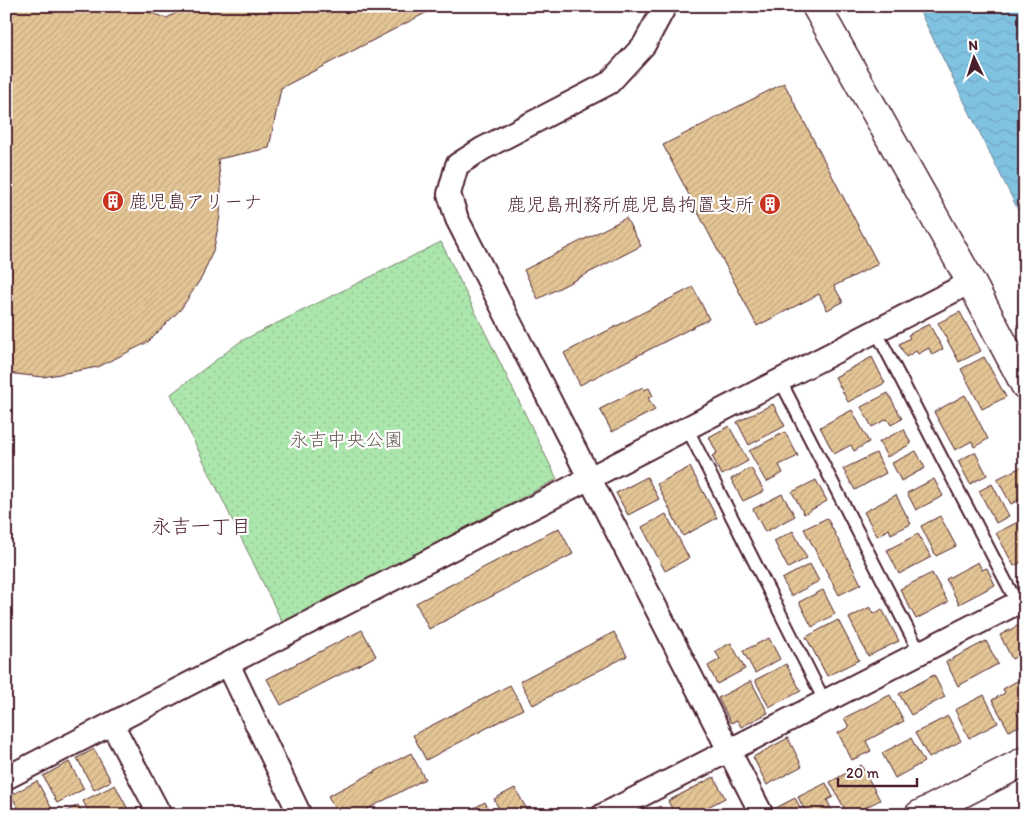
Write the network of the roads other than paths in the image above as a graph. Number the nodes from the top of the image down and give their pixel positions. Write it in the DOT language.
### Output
graph roads {
  1 [pos="665,6"];
  2 [pos="816,6"];
  3 [pos="971,282"];
  4 [pos="876,331"];
  5 [pos="780,380"];
  6 [pos="1025,385"];
  7 [pos="687,428"];
  8 [pos="590,478"];
  9 [pos="1021,601"];
  10 [pos="920,653"];
  11 [pos="228,664"];
  12 [pos="825,702"];
  13 [pos="112,724"];
  14 [pos="730,750"];
  15 [pos="1025,761"];
  16 [pos="6,778"];
  17 [pos="160,815"];
  18 [pos="300,815"];
  19 [pos="603,815"];
  20 [pos="762,815"];
  21 [pos="919,815"];
  1 -- 8 [label="street"];
  2 -- 3 [label="street"];
  3 -- 4 [label="street"];
  3 -- 6 [label="street"];
  4 -- 5 [label="street"];
  4 -- 9 [label="lane"];
  5 -- 7 [label="street"];
  5 -- 10 [label="lane"];
  7 -- 8 [label="street"];
  7 -- 12 [label="lane"];
  8 -- 11 [label="street"];
  8 -- 14 [label="street"];
  9 -- 10 [label="street"];
  10 -- 12 [label="street"];
  11 -- 13 [label="street"];
  11 -- 18 [label="street"];
  12 -- 14 [label="street"];
  13 -- 16 [label="street"];
  13 -- 17 [label="street"];
  14 -- 19 [label="street"];
  14 -- 20 [label="street"];
  15 -- 21 [label="street"];
}
